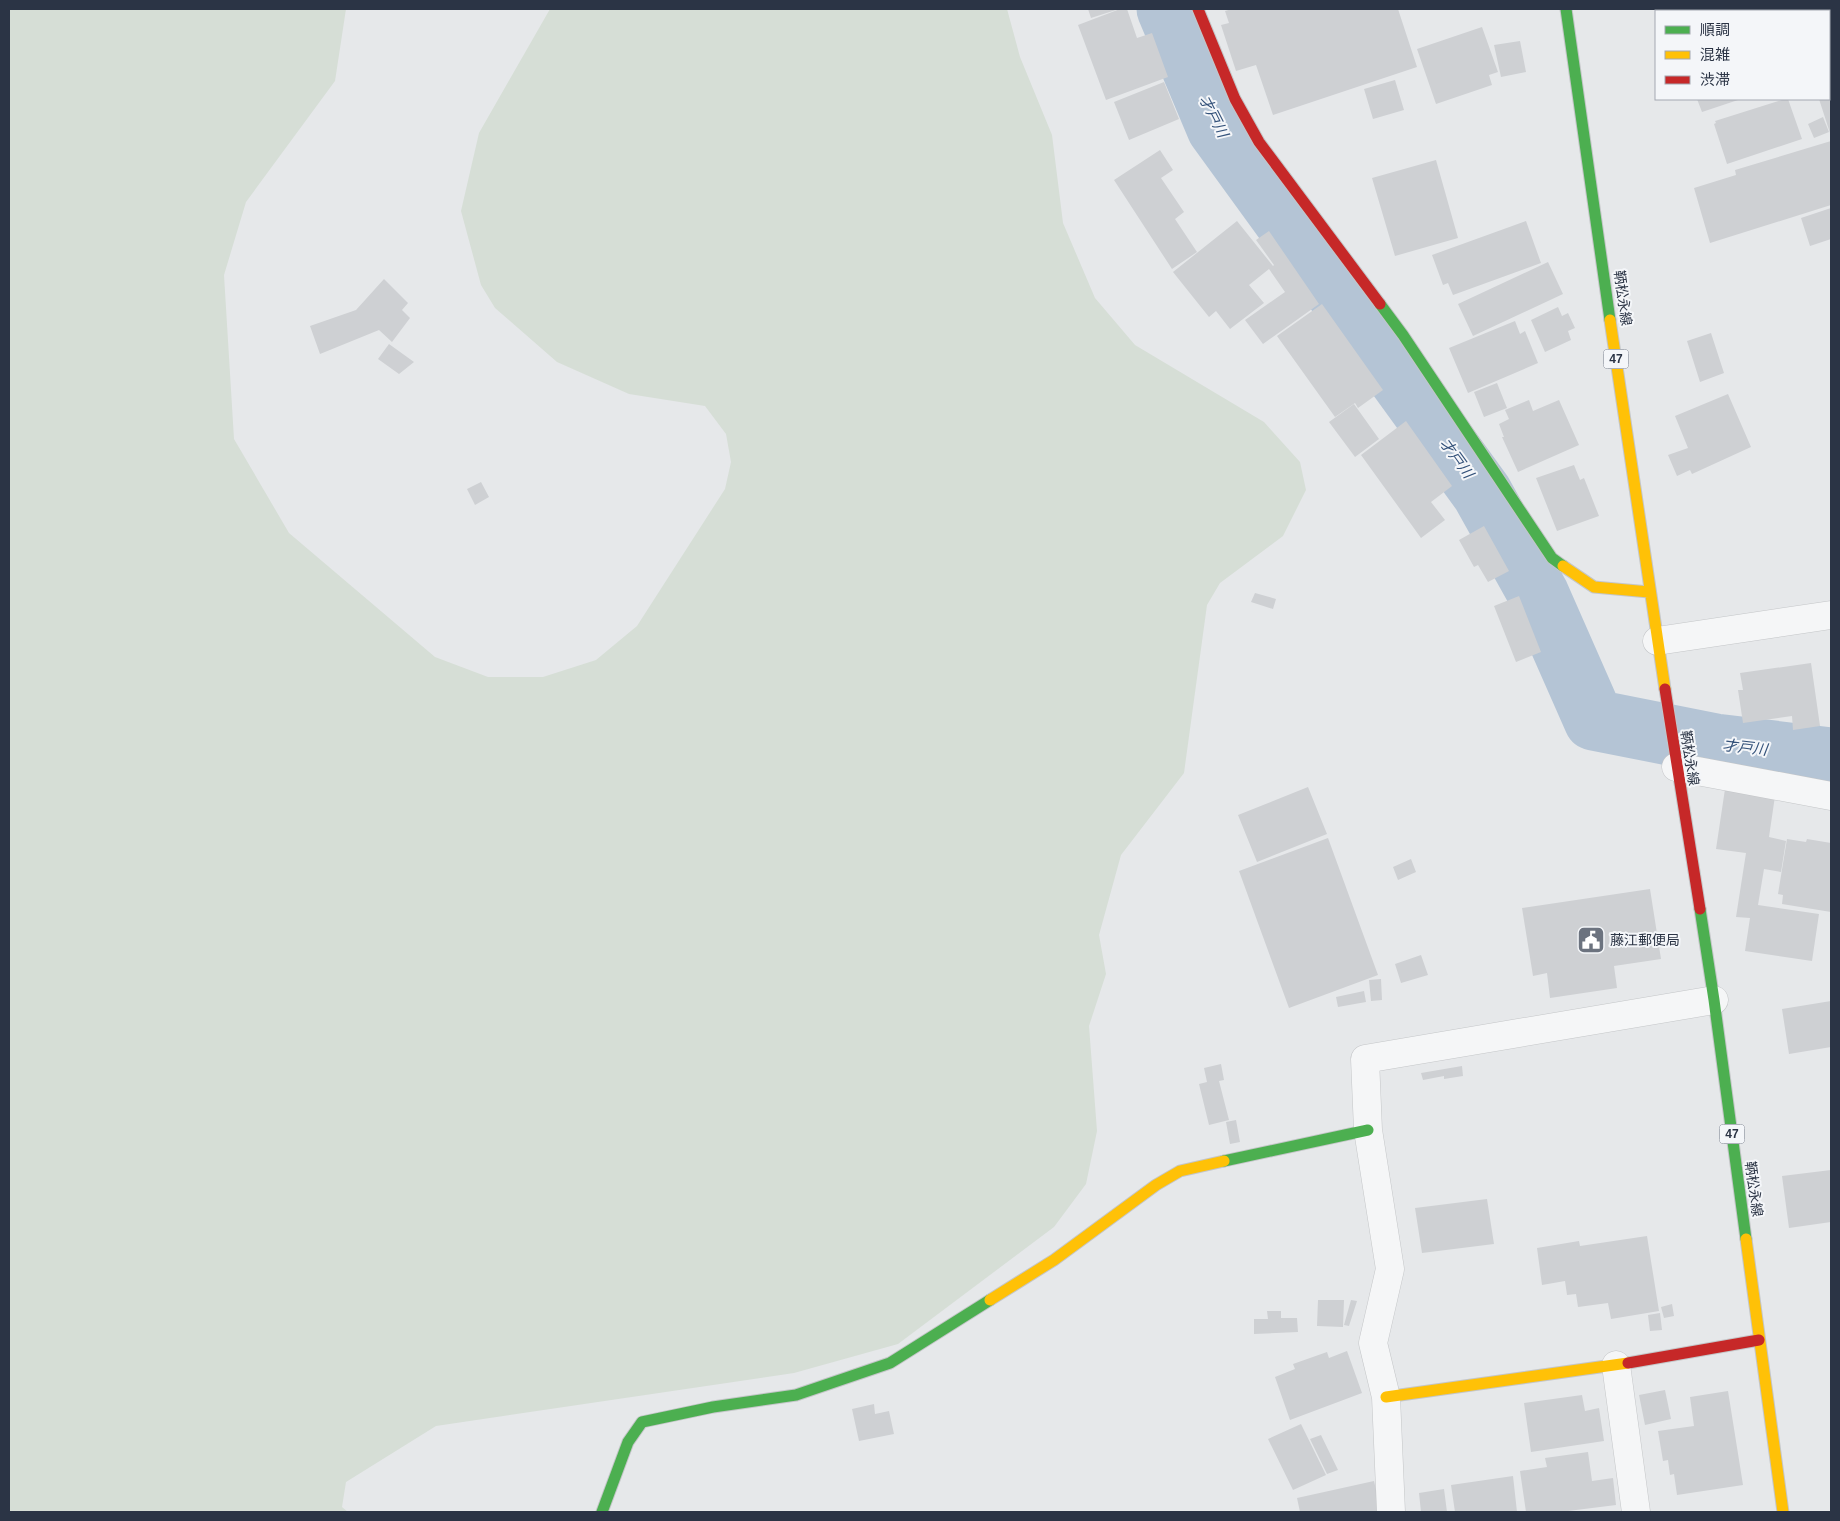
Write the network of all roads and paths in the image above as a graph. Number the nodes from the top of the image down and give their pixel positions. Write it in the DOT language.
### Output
graph roads {
  1 [pos="1198,9"];
  2 [pos="1566,9"];
  3 [pos="1649,592"];
  4 [pos="1831,615"];
  5 [pos="1657,642"];
  6 [pos="1676,761"];
  7 [pos="1831,796"];
  8 [pos="1714,1000"];
  9 [pos="1368,1130"];
  10 [pos="1759,1340"];
  11 [pos="1616,1365"];
  12 [pos="1386,1397"];
  13 [pos="602,1512"];
  14 [pos="1391,1512"];
  15 [pos="1636,1512"];
  16 [pos="1783,1512"];
  1 -- 3 [label="street"];
  2 -- 3 [label="street, 鞆松永線 / 47"];
  3 -- 5 [label="street, 鞆松永線 / 47"];
  4 -- 5 [label="street"];
  5 -- 6 [label="street, 鞆松永線 / 47"];
  6 -- 7 [label="street"];
  6 -- 8 [label="street, 鞆松永線 / 47"];
  8 -- 9 [label="street"];
  8 -- 10 [label="street, 鞆松永線 / 47"];
  9 -- 12 [label="street"];
  9 -- 13 [label="street"];
  10 -- 11 [label="street"];
  10 -- 16 [label="street, 鞆松永線 / 47"];
  11 -- 12 [label="street"];
  11 -- 15 [label="street"];
  12 -- 14 [label="street"];
}
